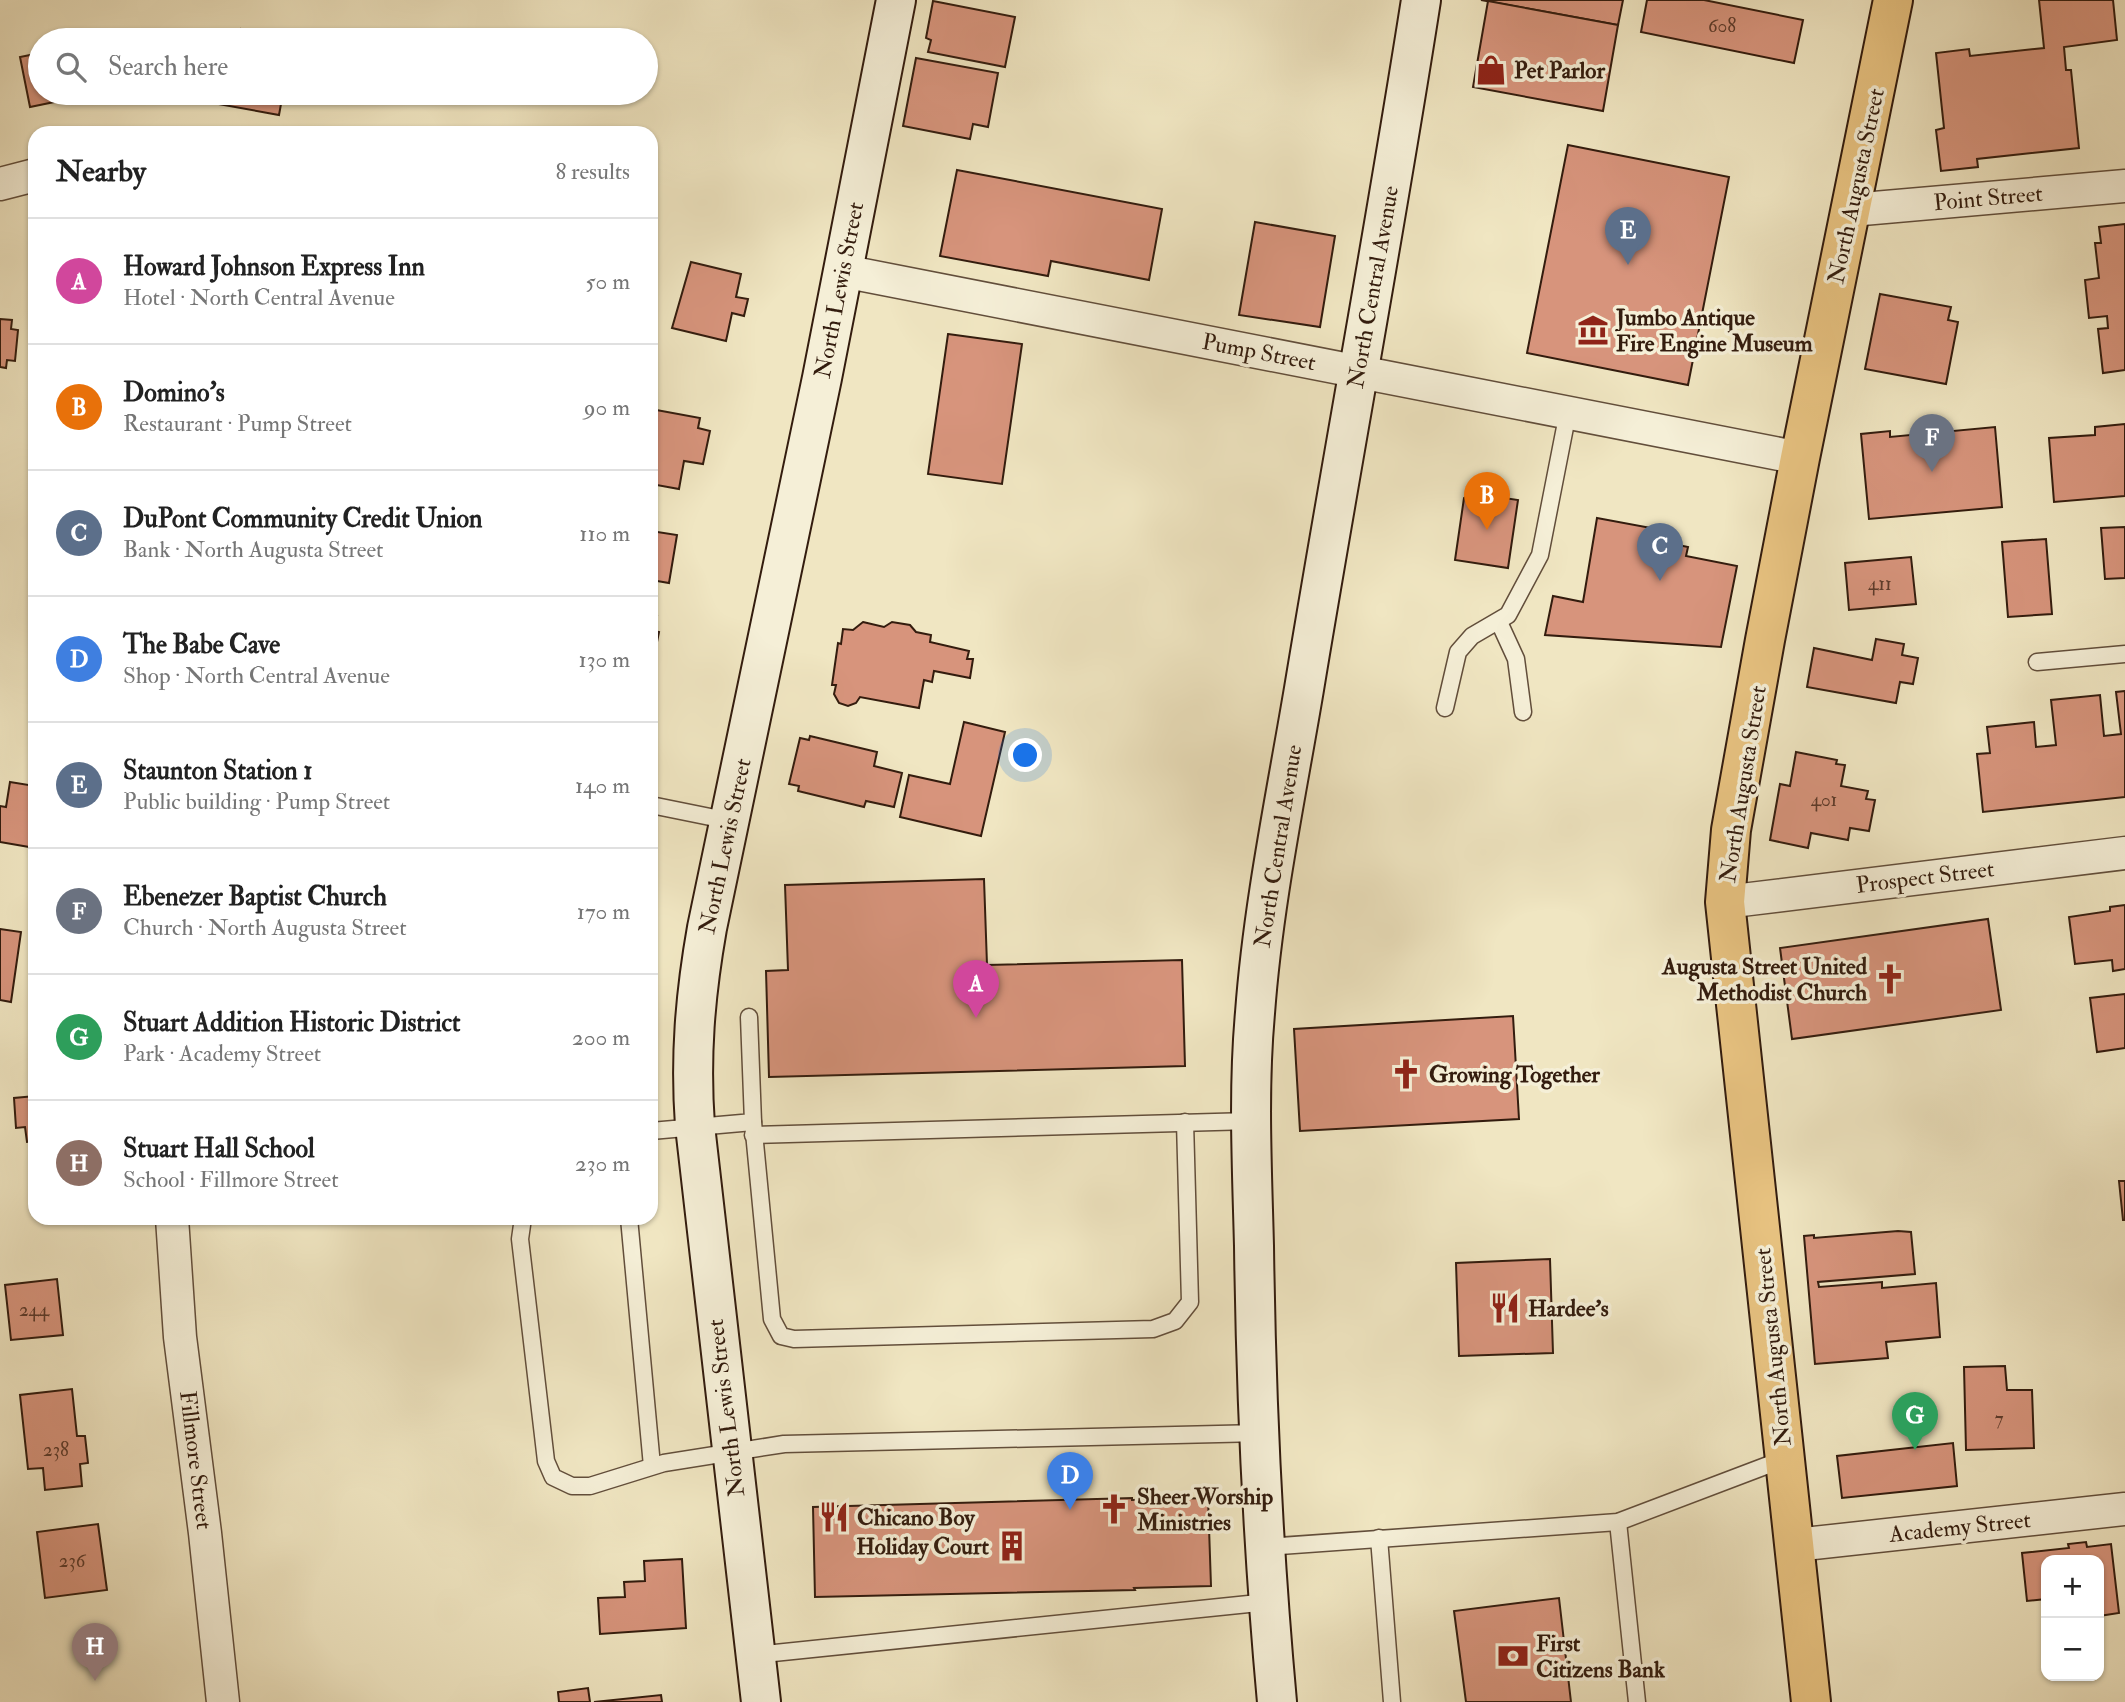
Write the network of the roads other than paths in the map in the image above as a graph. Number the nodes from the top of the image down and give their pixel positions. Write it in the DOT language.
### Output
graph roads {
  1 [pos="896,0"];
  2 [pos="1421,0"];
  3 [pos="1894,0"];
  4 [pos="28,177"];
  5 [pos="0,184"];
  6 [pos="2125,186"];
  7 [pos="1851,210"];
  8 [pos="843,271"];
  9 [pos="1359,371"];
  10 [pos="1568,412"];
  11 [pos="1800,458"];
  12 [pos="1499,622"];
  13 [pos="2125,654"];
  14 [pos="2037,662"];
  15 [pos="1445,708"];
  16 [pos="1523,712"];
  17 [pos="658,806"];
  18 [pos="730,821"];
  19 [pos="2125,853"];
  20 [pos="1726,902"];
  21 [pos="750,1017"];
  22 [pos="1251,1121"];
  23 [pos="1185,1122"];
  24 [pos="695,1126"];
  25 [pos="753,1128"];
  26 [pos="658,1130"];
  27 [pos="173,1225"];
  28 [pos="522,1225"];
  29 [pos="630,1225"];
  30 [pos="1261,1433"];
  31 [pos="731,1452"];
  32 [pos="1784,1459"];
  33 [pos="652,1466"];
  34 [pos="2125,1509"];
  35 [pos="1618,1522"];
  36 [pos="1379,1538"];
  37 [pos="1796,1545"];
  38 [pos="1265,1547"];
  39 [pos="1268,1602"];
  40 [pos="755,1655"];
  41 [pos="223,1702"];
  42 [pos="761,1702"];
  43 [pos="1277,1702"];
  44 [pos="1392,1702"];
  45 [pos="1637,1702"];
  46 [pos="1811,1702"];
  1 -- 8 [label="street, North Lewis Street"];
  2 -- 9 [label="street, North Central Avenue"];
  3 -- 7 [label="main road, North Augusta Street"];
  4 -- 5 [label="street"];
  6 -- 7 [label="street, Point Street"];
  7 -- 11 [label="main road, North Augusta Street"];
  8 -- 9 [label="street, Pump Street"];
  8 -- 18 [label="street, North Lewis Street"];
  9 -- 10 [label="street, Pump Street"];
  9 -- 22 [label="street, North Central Avenue"];
  10 -- 11 [label="street, Pump Street"];
  10 -- 12 [label="lane"];
  11 -- 20 [label="main road, North Augusta Street"];
  12 -- 15 [label="lane"];
  12 -- 16 [label="lane"];
  13 -- 14 [label="lane"];
  17 -- 18 [label="lane"];
  18 -- 24 [label="street, North Lewis Street"];
  19 -- 20 [label="street, Prospect Street"];
  20 -- 32 [label="main road, North Augusta Street"];
  21 -- 25 [label="lane"];
  22 -- 23 [label="lane"];
  22 -- 30 [label="street, North Central Avenue"];
  23 -- 25 [label="lane"];
  23 -- 25 [label="lane"];
  24 -- 25 [label="lane"];
  24 -- 26 [label="lane"];
  24 -- 31 [label="street, North Lewis Street"];
  27 -- 41 [label="street, Fillmore Street"];
  28 -- 33 [label="lane"];
  29 -- 33 [label="lane"];
  30 -- 31 [label="lane"];
  30 -- 38 [label="street, North Central Avenue"];
  31 -- 33 [label="lane"];
  31 -- 40 [label="street, North Lewis Street"];
  32 -- 35 [label="lane"];
  32 -- 37 [label="main road, North Augusta Street"];
  34 -- 37 [label="street, Academy Street"];
  35 -- 36 [label="lane"];
  35 -- 45 [label="lane"];
  36 -- 38 [label="lane"];
  36 -- 44 [label="lane"];
  37 -- 46 [label="main road, North Augusta Street"];
  38 -- 39 [label="street, North Central Avenue"];
  39 -- 40 [label="lane"];
  39 -- 43 [label="street, North Central Avenue"];
  40 -- 42 [label="street, North Lewis Street"];
}
